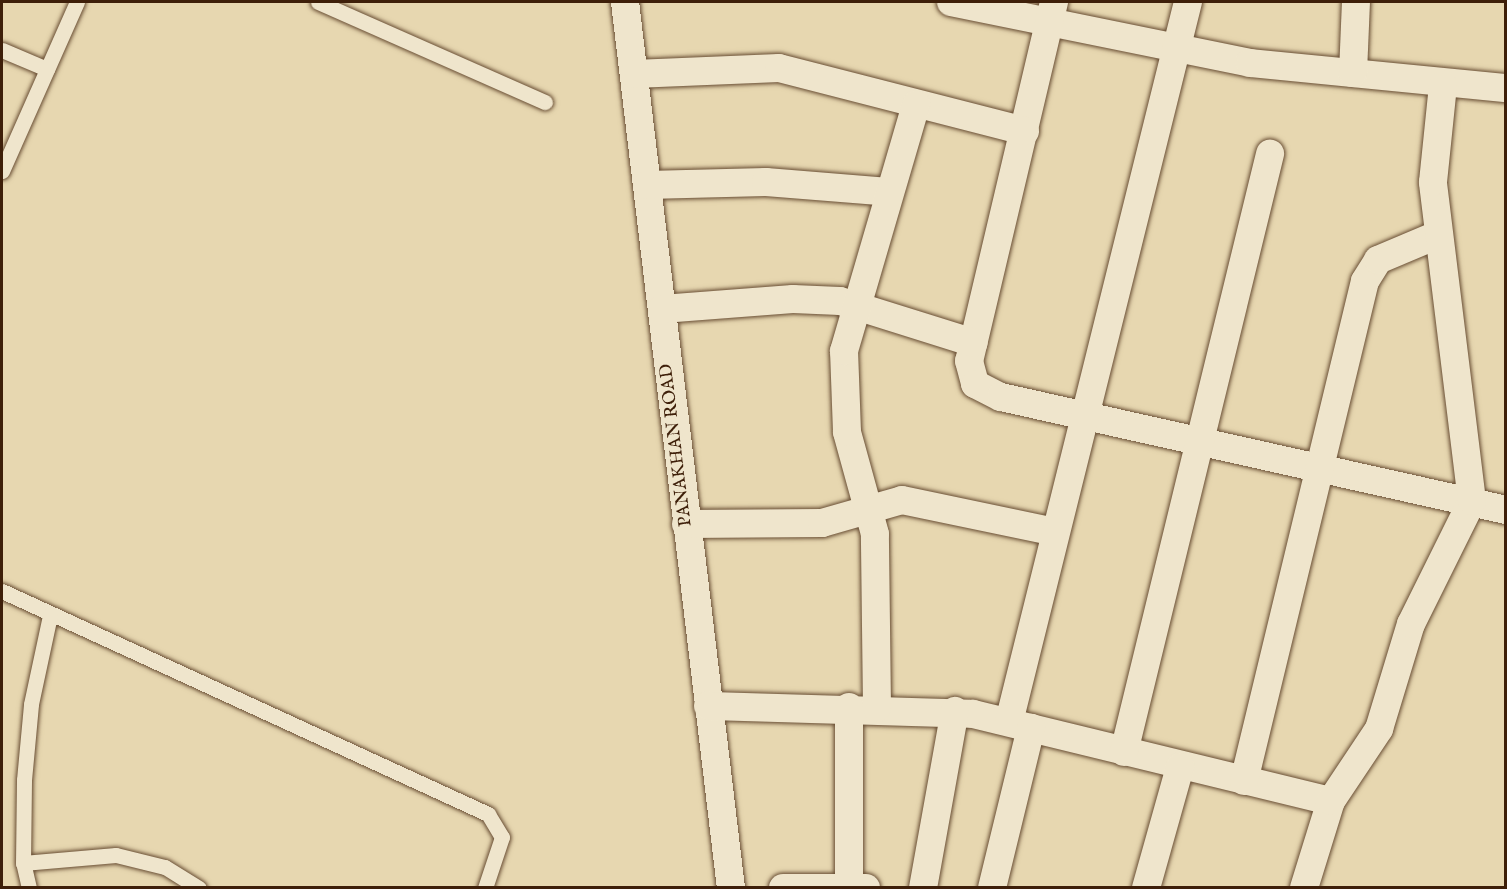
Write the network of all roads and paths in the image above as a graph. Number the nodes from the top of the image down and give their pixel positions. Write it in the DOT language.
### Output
graph roads {
  1 [pos="77,2"];
  2 [pos="318,2"];
  3 [pos="625,2"];
  4 [pos="951,2"];
  5 [pos="1188,2"];
  6 [pos="1356,2"];
  7 [pos="1052,13"];
  8 [pos="2,50"];
  9 [pos="1174,50"];
  10 [pos="47,69"];
  11 [pos="1353,73"];
  12 [pos="634,75"];
  13 [pos="1443,85"];
  14 [pos="1506,88"];
  15 [pos="545,102"];
  16 [pos="916,104"];
  17 [pos="1025,132"];
  18 [pos="1270,154"];
  19 [pos="2,171"];
  20 [pos="647,185"];
  21 [pos="889,192"];
  22 [pos="1437,236"];
  23 [pos="856,303"];
  24 [pos="662,309"];
  25 [pos="974,343"];
  26 [pos="1083,415"];
  27 [pos="1196,438"];
  28 [pos="1317,466"];
  29 [pos="1472,501"];
  30 [pos="870,507"];
  31 [pos="1506,510"];
  32 [pos="686,524"];
  33 [pos="1055,532"];
  34 [pos="2,591"];
  35 [pos="50,615"];
  36 [pos="708,706"];
  37 [pos="849,708"];
  38 [pos="877,708"];
  39 [pos="956,711"];
  40 [pos="1020,725"];
  41 [pos="1124,752"];
  42 [pos="1180,767"];
  43 [pos="1244,781"];
  44 [pos="1331,801"];
  45 [pos="23,862"];
  46 [pos="846,886"];
  47 [pos="29,888"];
  48 [pos="199,888"];
  49 [pos="485,888"];
  50 [pos="731,888"];
  51 [pos="783,888"];
  52 [pos="923,888"];
  53 [pos="992,888"];
  54 [pos="1146,888"];
  55 [pos="1304,888"];
  1 -- 10 [label="lane"];
  2 -- 15 [label="lane"];
  3 -- 12 [label="street, PANAKHAN ROAD"];
  4 -- 7 [label="street"];
  5 -- 9 [label="street"];
  6 -- 11 [label="street"];
  7 -- 9 [label="street"];
  7 -- 17 [label="street"];
  8 -- 10 [label="lane"];
  9 -- 11 [label="street"];
  9 -- 26 [label="street"];
  10 -- 19 [label="lane"];
  11 -- 13 [label="street"];
  12 -- 16 [label="street"];
  12 -- 20 [label="street, PANAKHAN ROAD"];
  13 -- 14 [label="street"];
  13 -- 22 [label="street"];
  16 -- 17 [label="street"];
  16 -- 21 [label="street"];
  17 -- 25 [label="street"];
  18 -- 27 [label="street"];
  20 -- 21 [label="street"];
  20 -- 24 [label="street, PANAKHAN ROAD"];
  21 -- 23 [label="street"];
  22 -- 28 [label="street"];
  22 -- 29 [label="street"];
  23 -- 24 [label="street"];
  23 -- 25 [label="street"];
  23 -- 30 [label="street"];
  24 -- 32 [label="street, PANAKHAN ROAD"];
  25 -- 26 [label="street"];
  26 -- 27 [label="street"];
  26 -- 33 [label="street"];
  27 -- 28 [label="street"];
  27 -- 41 [label="street"];
  28 -- 29 [label="street"];
  28 -- 43 [label="street"];
  29 -- 31 [label="street"];
  29 -- 44 [label="street"];
  30 -- 32 [label="street"];
  30 -- 33 [label="street"];
  30 -- 38 [label="street"];
  32 -- 36 [label="street, PANAKHAN ROAD"];
  33 -- 40 [label="street"];
  34 -- 35 [label="lane"];
  35 -- 45 [label="lane"];
  35 -- 49 [label="lane"];
  36 -- 37 [label="street"];
  36 -- 50 [label="street, PANAKHAN ROAD"];
  37 -- 38 [label="street"];
  37 -- 46 [label="street"];
  38 -- 39 [label="street"];
  39 -- 40 [label="street"];
  39 -- 52 [label="street"];
  40 -- 41 [label="street"];
  40 -- 53 [label="street"];
  41 -- 42 [label="street"];
  42 -- 43 [label="street"];
  42 -- 54 [label="street"];
  43 -- 44 [label="street"];
  44 -- 55 [label="street"];
  45 -- 47 [label="lane"];
  45 -- 48 [label="lane"];
  46 -- 51 [label="street"];
}
